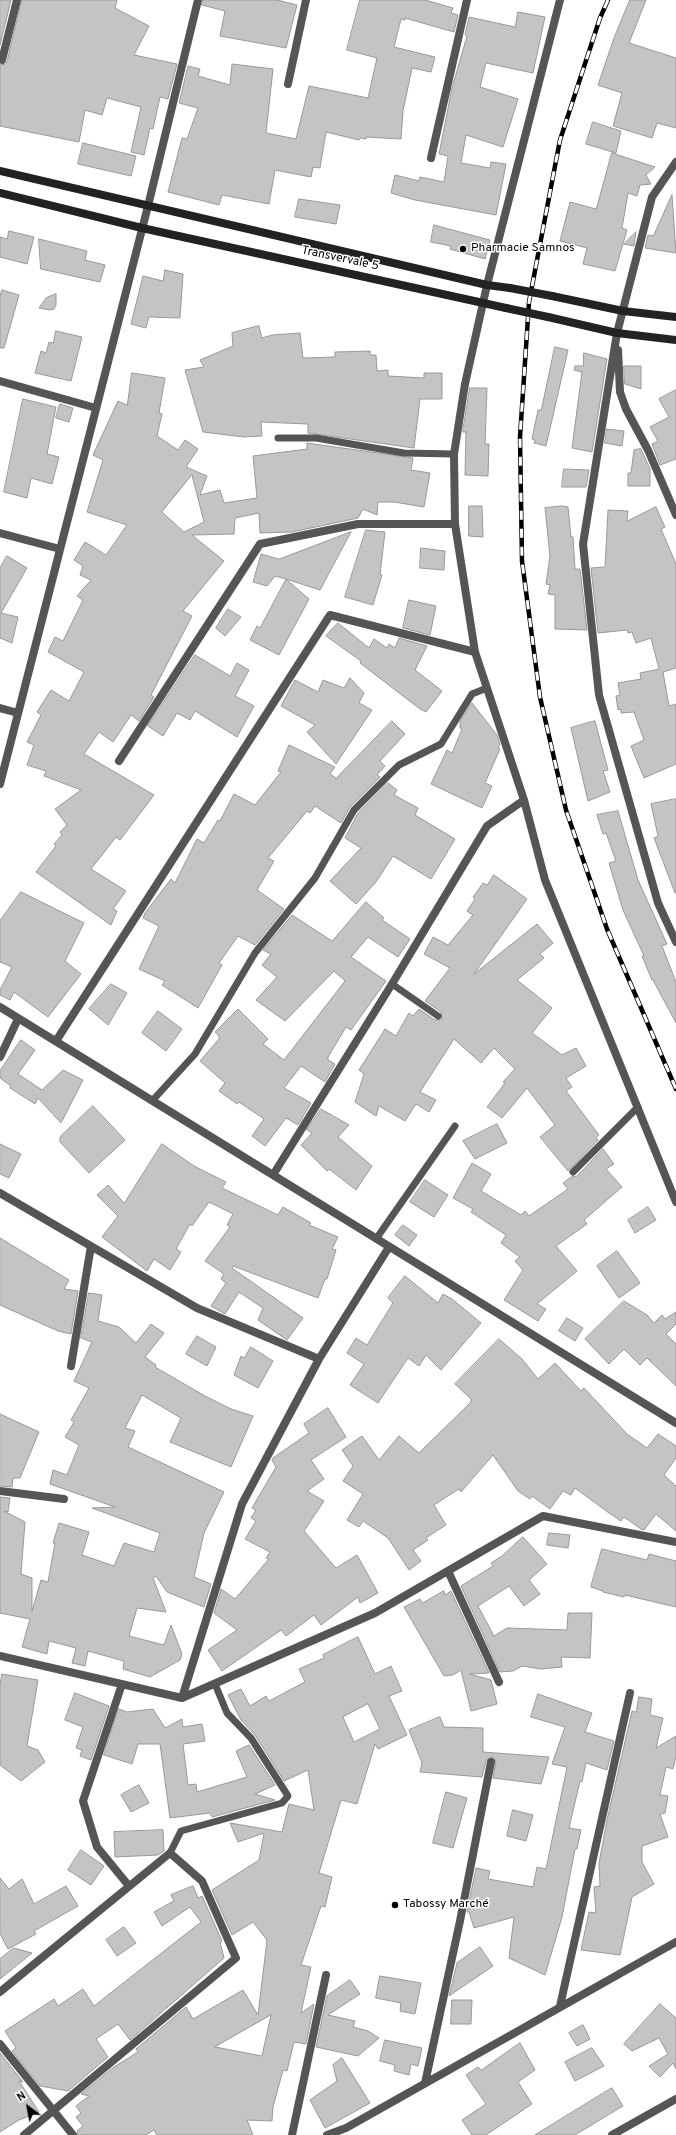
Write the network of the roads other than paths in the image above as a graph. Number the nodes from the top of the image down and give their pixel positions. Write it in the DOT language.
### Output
graph roads {
  1 [pos="17,0"];
  2 [pos="198,0"];
  3 [pos="306,0"];
  4 [pos="467,0"];
  5 [pos="560,0"];
  6 [pos="0,59"];
  7 [pos="288,84"];
  8 [pos="431,158"];
  9 [pos="676,162"];
  10 [pos="0,171"];
  11 [pos="0,192"];
  12 [pos="148,206"];
  13 [pos="142,228"];
  14 [pos="487,285"];
  15 [pos="483,302"];
  16 [pos="623,311"];
  17 [pos="676,317"];
  18 [pos="617,333"];
  19 [pos="676,340"];
  20 [pos="0,381"];
  21 [pos="96,408"];
  22 [pos="278,438"];
  23 [pos="454,454"];
  24 [pos="676,514"];
  25 [pos="455,524"];
  26 [pos="0,533"];
  27 [pos="60,549"];
  28 [pos="475,652"];
  29 [pos="487,688"];
  30 [pos="0,708"];
  31 [pos="18,713"];
  32 [pos="119,761"];
  33 [pos="0,784"];
  34 [pos="524,800"];
  35 [pos="676,942"];
  36 [pos="392,984"];
  37 [pos="0,1007"];
  38 [pos="438,1016"];
  39 [pos="18,1019"];
  40 [pos="56,1041"];
  41 [pos="0,1057"];
  42 [pos="152,1101"];
  43 [pos="638,1107"];
  44 [pos="455,1126"];
  45 [pos="573,1172"];
  46 [pos="273,1175"];
  47 [pos="0,1193"];
  48 [pos="676,1202"];
  49 [pos="376,1239"];
  50 [pos="90,1246"];
  51 [pos="389,1247"];
  52 [pos="319,1359"];
  53 [pos="71,1366"];
  54 [pos="676,1423"];
  55 [pos="0,1491"];
  56 [pos="64,1499"];
  57 [pos="676,1542"];
  58 [pos="448,1571"];
  59 [pos="0,1656"];
  60 [pos="499,1682"];
  61 [pos="122,1684"];
  62 [pos="215,1684"];
  63 [pos="630,1693"];
  64 [pos="182,1698"];
  65 [pos="491,1762"];
  66 [pos="170,1854"];
  67 [pos="129,1886"];
  68 [pos="676,1942"];
  69 [pos="326,1975"];
  70 [pos="0,1992"];
  71 [pos="560,2006"];
  72 [pos="0,2044"];
  73 [pos="425,2083"];
  74 [pos="676,2099"];
  75 [pos="54,2111"];
  76 [pos="24,2135"];
  77 [pos="73,2135"];
  78 [pos="292,2135"];
  79 [pos="327,2135"];
  80 [pos="612,2135"];
  1 -- 6 [label="street"];
  2 -- 12 [label="street"];
  3 -- 7 [label="street"];
  4 -- 8 [label="street"];
  5 -- 14 [label="street"];
  9 -- 16 [label="street"];
  10 -- 12 [label="main road, Transvervale 5"];
  11 -- 13 [label="main road, Transvervale 5"];
  12 -- 13 [label="street"];
  12 -- 14 [label="main road, Transvervale 5"];
  13 -- 15 [label="main road, Transvervale 5"];
  13 -- 21 [label="street"];
  14 -- 15 [label="street"];
  14 -- 16 [label="main road, Transvervale 5, bridge"];
  15 -- 18 [label="main road, Transvervale 5, bridge"];
  15 -- 23 [label="street"];
  16 -- 17 [label="main road, Transvervale 5"];
  16 -- 18 [label="street"];
  18 -- 19 [label="main road, Transvervale 5"];
  18 -- 24 [label="street"];
  18 -- 35 [label="street"];
  20 -- 21 [label="street"];
  21 -- 27 [label="street"];
  22 -- 23 [label="lane"];
  23 -- 25 [label="street"];
  25 -- 28 [label="street"];
  25 -- 32 [label="street"];
  26 -- 27 [label="street"];
  27 -- 31 [label="street"];
  28 -- 29 [label="street"];
  28 -- 40 [label="street"];
  29 -- 34 [label="street"];
  29 -- 42 [label="lane"];
  30 -- 31 [label="street"];
  31 -- 33 [label="street"];
  34 -- 36 [label="street"];
  34 -- 43 [label="street"];
  36 -- 38 [label="lane"];
  36 -- 46 [label="street"];
  37 -- 39 [label="street"];
  39 -- 40 [label="street"];
  39 -- 41 [label="street"];
  40 -- 42 [label="street"];
  42 -- 46 [label="street"];
  43 -- 45 [label="lane"];
  43 -- 48 [label="street"];
  44 -- 49 [label="lane"];
  46 -- 49 [label="street"];
  47 -- 50 [label="street"];
  49 -- 51 [label="street"];
  50 -- 52 [label="street"];
  50 -- 53 [label="street"];
  51 -- 52 [label="street"];
  51 -- 54 [label="street"];
  52 -- 64 [label="street"];
  55 -- 56 [label="street"];
  57 -- 58 [label="street"];
  58 -- 60 [label="street"];
  58 -- 62 [label="street"];
  59 -- 61 [label="street"];
  61 -- 64 [label="street"];
  61 -- 67 [label="street"];
  62 -- 64 [label="street"];
  62 -- 66 [label="lane"];
  63 -- 71 [label="street"];
  65 -- 73 [label="street"];
  66 -- 67 [label="street"];
  66 -- 75 [label="street"];
  67 -- 70 [label="street"];
  68 -- 71 [label="street"];
  69 -- 78 [label="street"];
  71 -- 73 [label="street"];
  72 -- 75 [label="street"];
  73 -- 79 [label="street"];
  74 -- 80 [label="street"];
  75 -- 76 [label="street"];
  75 -- 77 [label="street"];
}
